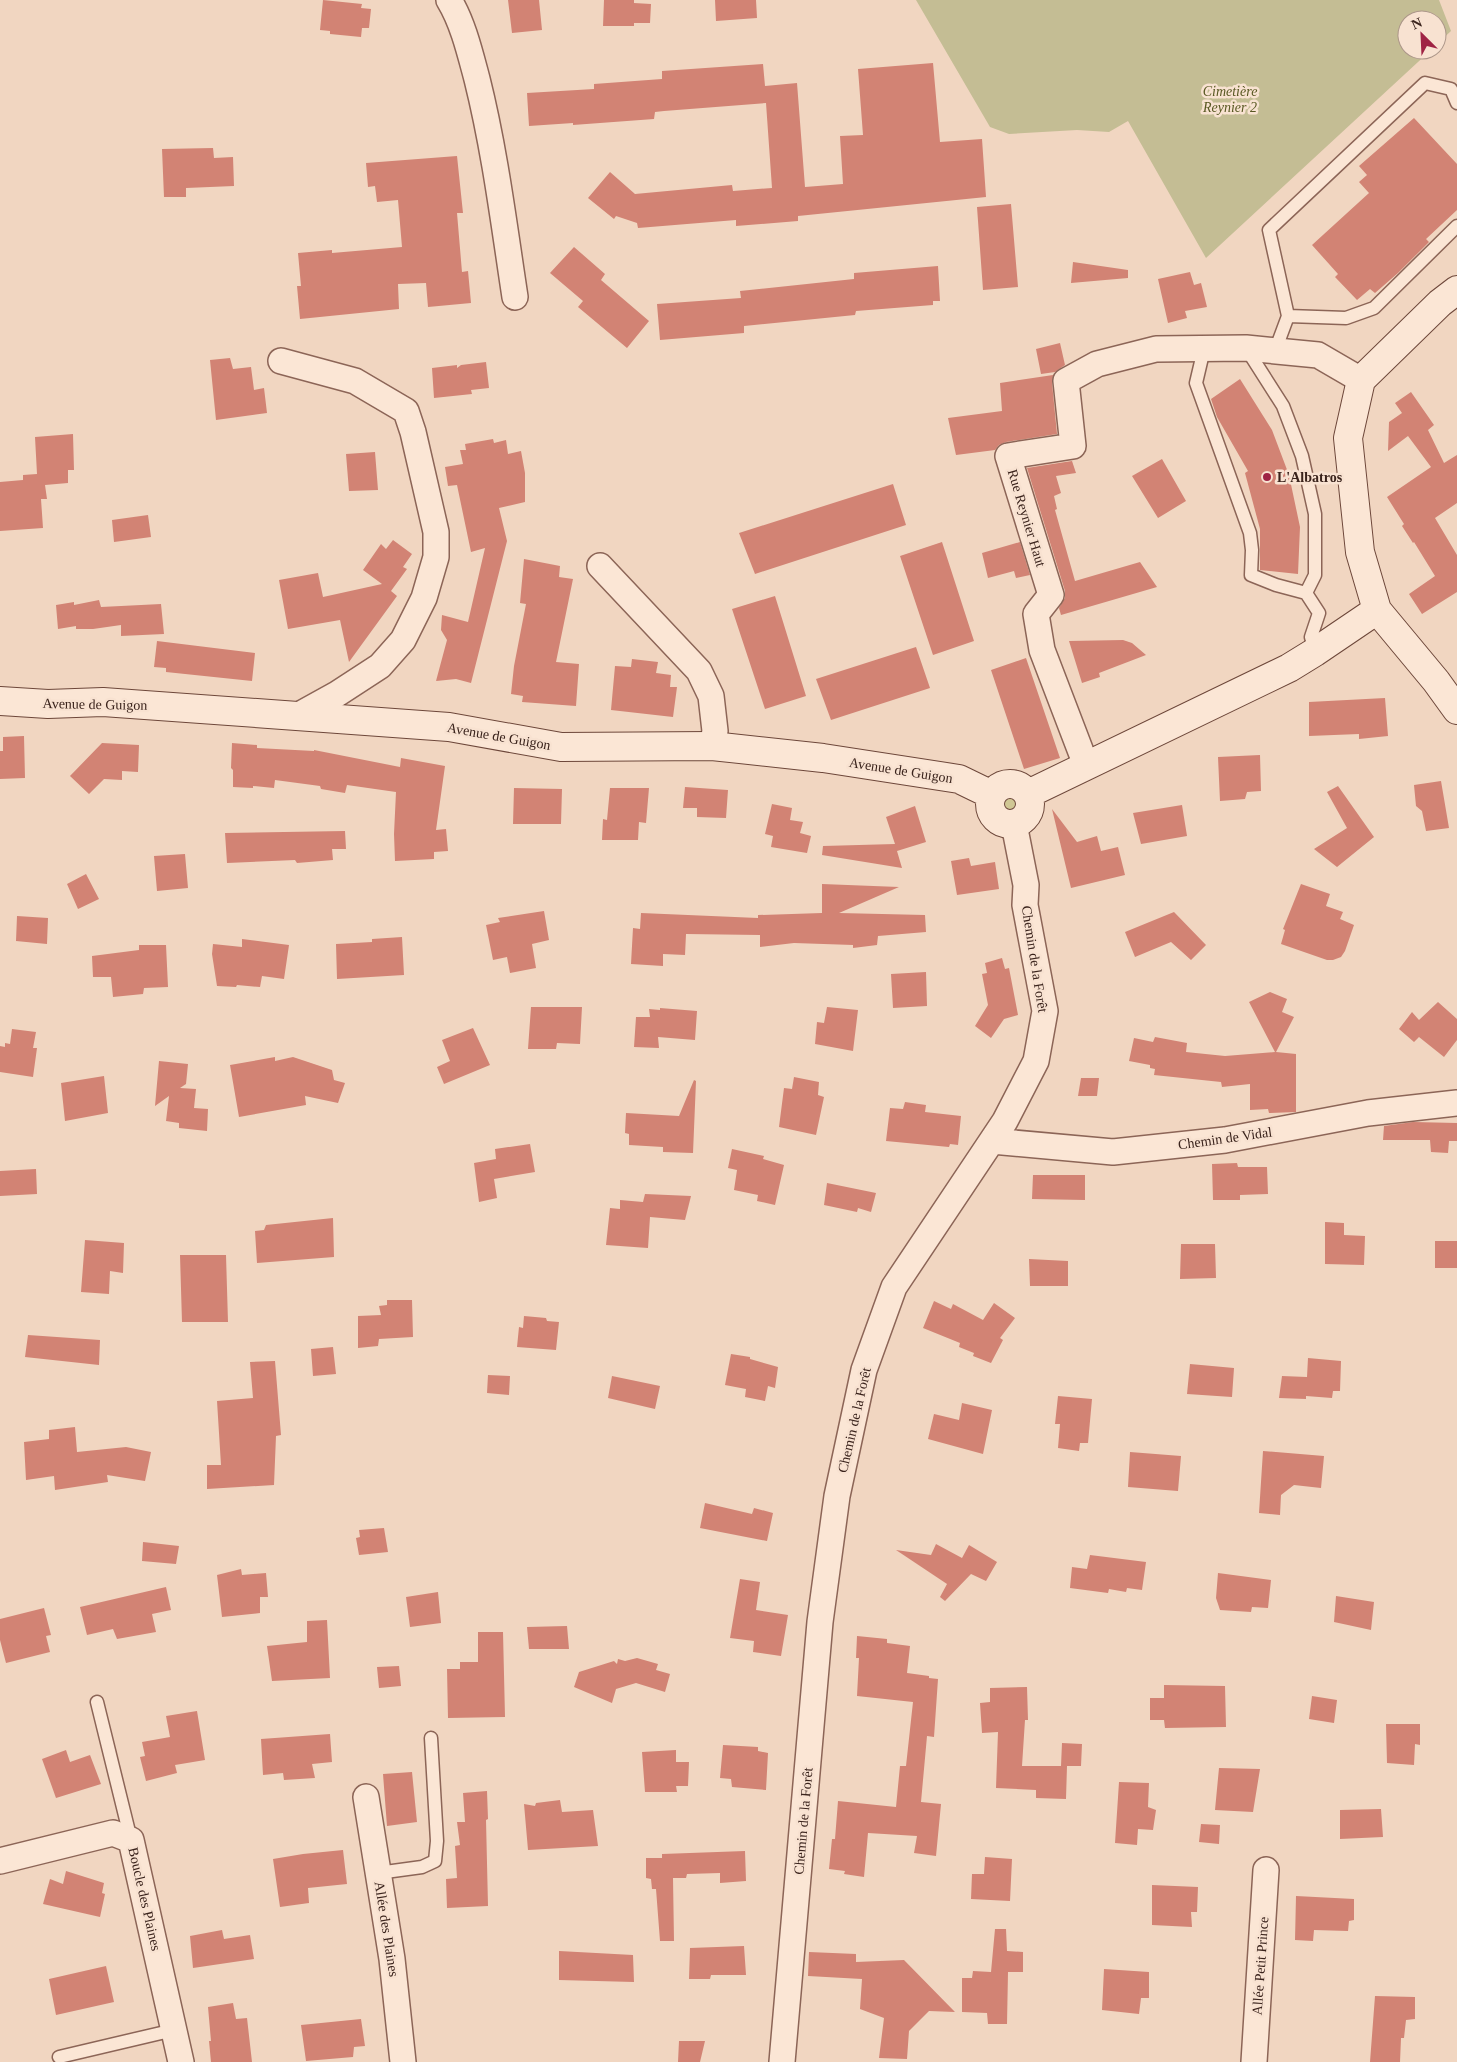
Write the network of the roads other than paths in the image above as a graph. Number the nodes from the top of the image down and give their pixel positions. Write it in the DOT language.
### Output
graph roads {
  1 [pos="449,0"];
  2 [pos="1457,103"];
  3 [pos="1457,226"];
  4 [pos="1457,290"];
  5 [pos="515,298"];
  6 [pos="1288,316"];
  7 [pos="1246,348"];
  8 [pos="1204,349"];
  9 [pos="1274,351"];
  10 [pos="281,361"];
  11 [pos="1361,380"];
  12 [pos="600,566"];
  13 [pos="1306,593"];
  14 [pos="1377,610"];
  15 [pos="1315,652"];
  16 [pos="0,701"];
  17 [pos="1457,710"];
  18 [pos="299,715"];
  19 [pos="712,746"];
  20 [pos="1086,765"];
  21 [pos="1028,794"];
  22 [pos="992,795"];
  23 [pos="1014,824"];
  24 [pos="1457,1103"];
  25 [pos="992,1141"];
  26 [pos="97,1702"];
  27 [pos="431,1738"];
  28 [pos="366,1797"];
  29 [pos="131,1840"];
  30 [pos="0,1861"];
  31 [pos="1266,1870"];
  32 [pos="378,1873"];
  33 [pos="174,2030"];
  34 [pos="59,2057"];
  35 [pos="181,2062"];
  36 [pos="403,2062"];
  37 [pos="782,2062"];
  38 [pos="1254,2062"];
  1 -- 5 [label="street"];
  2 -- 6 [label="lane"];
  3 -- 6 [label="lane"];
  4 -- 11 [label="street"];
  6 -- 9 [label="lane"];
  7 -- 8 [label="street, Rue Reynier Haut"];
  7 -- 9 [label="street, Rue Reynier Haut"];
  7 -- 13 [label="lane"];
  8 -- 13 [label="lane"];
  8 -- 20 [label="street, Rue Reynier Haut"];
  9 -- 11 [label="street, Rue Reynier Haut"];
  10 -- 18 [label="street"];
  11 -- 14 [label="street"];
  12 -- 19 [label="street"];
  13 -- 15 [label="lane"];
  14 -- 15 [label="street"];
  14 -- 17 [label="street"];
  15 -- 20 [label="street"];
  16 -- 18 [label="street, Avenue de Guigon"];
  18 -- 19 [label="street, Avenue de Guigon"];
  19 -- 22 [label="street, Avenue de Guigon"];
  20 -- 21 [label="street"];
  21 -- 22 [label="street"];
  21 -- 23 [label="street"];
  22 -- 23 [label="street"];
  23 -- 25 [label="street, Chemin de la Forêt"];
  24 -- 25 [label="street, Chemin de Vidal"];
  25 -- 37 [label="street, Chemin de la Forêt"];
  26 -- 29 [label="lane"];
  27 -- 32 [label="lane"];
  28 -- 32 [label="street, Allée des Plaines"];
  29 -- 30 [label="street, Boucle des Plaines"];
  29 -- 33 [label="street, Boucle des Plaines"];
  31 -- 38 [label="street, Allée Petit Prince"];
  32 -- 36 [label="street, Allée des Plaines"];
  33 -- 34 [label="lane"];
  33 -- 35 [label="street, Boucle des Plaines"];
}
